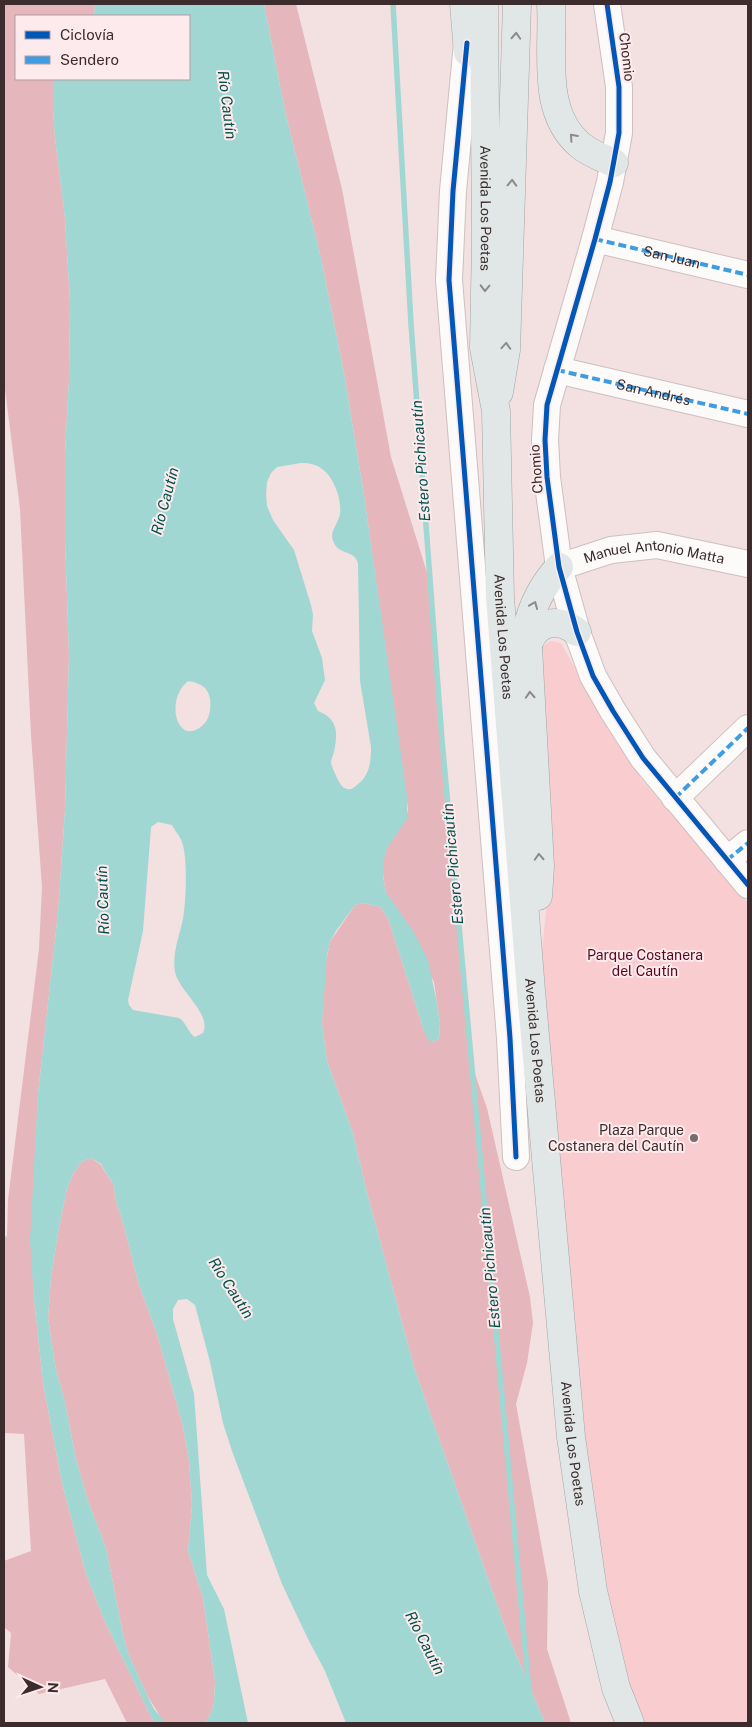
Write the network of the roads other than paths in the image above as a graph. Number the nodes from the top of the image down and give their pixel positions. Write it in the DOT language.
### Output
graph roads {
  1 [pos="464,4"];
  2 [pos="484,4"];
  3 [pos="517,4"];
  4 [pos="543,4"];
  5 [pos="551,4"];
  6 [pos="607,4"];
  7 [pos="467,43"];
  8 [pos="513,154"];
  9 [pos="614,163"];
  10 [pos="486,239"];
  11 [pos="595,239"];
  12 [pos="748,275"];
  13 [pos="557,370"];
  14 [pos="496,411"];
  15 [pos="748,414"];
  16 [pos="748,564"];
  17 [pos="559,567"];
  18 [pos="577,632"];
  19 [pos="527,649"];
  20 [pos="748,728"];
  21 [pos="675,798"];
  22 [pos="748,843"];
  23 [pos="727,860"];
  24 [pos="748,885"];
  25 [pos="528,957"];
  26 [pos="516,1157"];
  27 [pos="630,1723"];
  1 -- 7 [label="main road"];
  2 -- 10 [label="main road, Avenida Los Poetas"];
  8 -- 3 [label="main road, Avenida Los Poetas, one-way"];
  4 -- 8 [label="main road"];
  9 -- 5 [label="main road, one-way"];
  6 -- 9 [label="street, Chomio"];
  7 -- 10 [label="main road"];
  7 -- 26 [label="street"];
  14 -- 8 [label="main road, Avenida Los Poetas, one-way"];
  9 -- 11 [label="street, Chomio"];
  10 -- 14 [label="main road, Avenida Los Poetas, one-way"];
  11 -- 12 [label="street, San Juan"];
  11 -- 13 [label="street, Chomio"];
  13 -- 15 [label="street, San Andrés"];
  13 -- 17 [label="street, Chomio"];
  14 -- 25 [label="main road, Avenida Los Poetas"];
  16 -- 17 [label="street, Manuel Antonio Matta"];
  17 -- 18 [label="street, Chomio"];
  19 -- 17 [label="main road, one-way"];
  18 -- 19 [label="main road"];
  18 -- 21 [label="street, Chomio"];
  25 -- 19 [label="main road, one-way"];
  20 -- 21 [label="street"];
  21 -- 23 [label="street, Chomio"];
  22 -- 23 [label="street"];
  23 -- 24 [label="street, Chomio"];
  25 -- 27 [label="main road, Avenida Los Poetas"];
}
